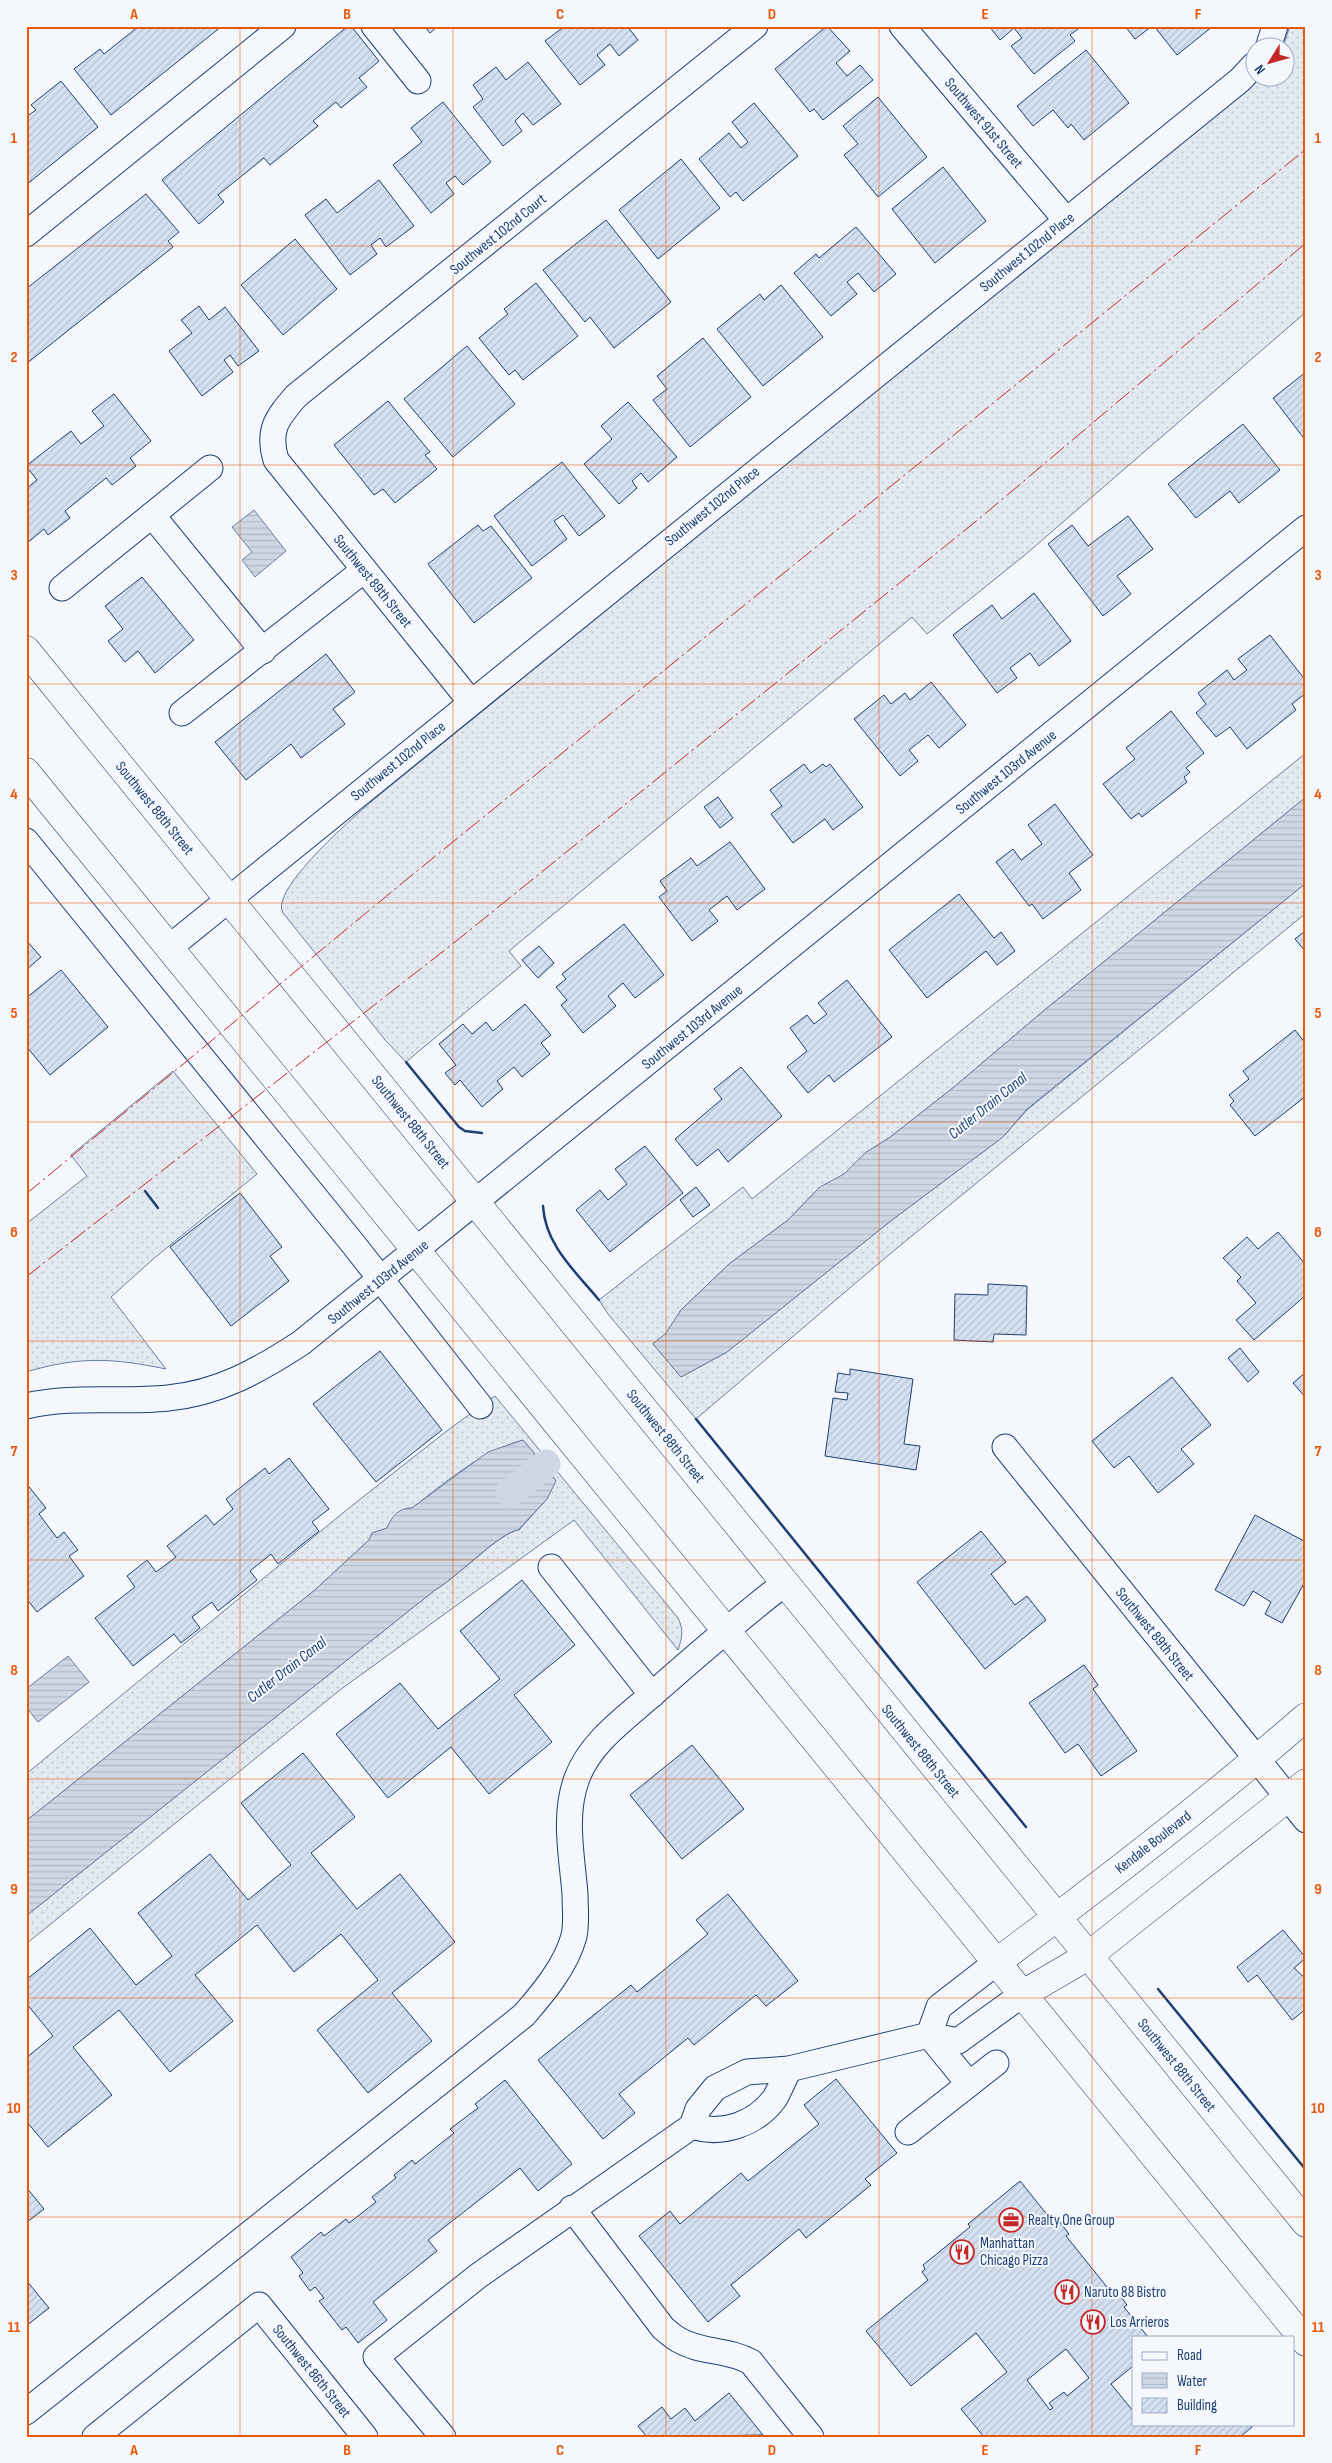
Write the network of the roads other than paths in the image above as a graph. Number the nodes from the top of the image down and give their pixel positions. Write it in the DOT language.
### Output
graph roads {
  1 [pos="283,26"];
  2 [pos="374,26"];
  3 [pos="755,26"];
  4 [pos="902,26"];
  5 [pos="1275,26"];
  6 [pos="1271,38"];
  7 [pos="1244,76"];
  8 [pos="418,81"];
  9 [pos="1066,220"];
  10 [pos="26,234"];
  11 [pos="276,460"];
  12 [pos="210,468"];
  13 [pos="152,515"];
  14 [pos="1306,528"];
  15 [pos="364,570"];
  16 [pos="62,588"];
  17 [pos="26,650"];
  18 [pos="263,651"];
  19 [pos="471,702"];
  20 [pos="182,713"];
  21 [pos="26,772"];
  22 [pos="26,841"];
  23 [pos="228,899"];
  24 [pos="170,947"];
  25 [pos="476,1202"];
  26 [pos="417,1251"];
  27 [pos="382,1280"];
  28 [pos="26,1406"];
  29 [pos="480,1406"];
  30 [pos="1005,1447"];
  31 [pos="551,1567"];
  32 [pos="784,1582"];
  33 [pos="726,1630"];
  34 [pos="652,1695"];
  35 [pos="1306,1717"];
  36 [pos="1256,1760"];
  37 [pos="1297,1791"];
  38 [pos="1306,1820"];
  39 [pos="1057,1918"];
  40 [pos="1088,1956"];
  41 [pos="997,1962"];
  42 [pos="1022,1994"];
  43 [pos="929,2035"];
  44 [pos="996,2063"];
  45 [pos="789,2070"];
  46 [pos="969,2084"];
  47 [pos="692,2126"];
  48 [pos="908,2132"];
  49 [pos="572,2208"];
  50 [pos="1306,2223"];
  51 [pos="1306,2342"];
  52 [pos="26,2412"];
  53 [pos="95,2437"];
  54 [pos="365,2437"];
  55 [pos="442,2437"];
  56 [pos="811,2437"];
  1 -- 10 [label="street"];
  2 -- 8 [label="street"];
  3 -- 11 [label="street, Southwest 102nd Court"];
  4 -- 9 [label="street, Southwest 91st Street"];
  5 -- 6 [label="street"];
  7 -- 9 [label="street, Southwest 102nd Place"];
  9 -- 19 [label="street, Southwest 102nd Place"];
  11 -- 15 [label="street, Southwest 89th Street"];
  12 -- 13 [label="street"];
  13 -- 16 [label="street"];
  13 -- 18 [label="street"];
  14 -- 25 [label="street, Southwest 103rd Avenue"];
  15 -- 18 [label="street"];
  15 -- 19 [label="street, Southwest 89th Street"];
  17 -- 23 [label="main road, Southwest 88th Street"];
  18 -- 20 [label="street"];
  19 -- 23 [label="street, Southwest 102nd Place"];
  21 -- 24 [label="main road"];
  22 -- 27 [label="street"];
  23 -- 24 [label="street, Southwest 102nd Place"];
  23 -- 25 [label="main road, Southwest 88th Street"];
  24 -- 26 [label="main road"];
  25 -- 26 [label="street, Southwest 103rd Avenue"];
  25 -- 32 [label="main road, Southwest 88th Street"];
  26 -- 27 [label="street, Southwest 103rd Avenue"];
  26 -- 33 [label="main road"];
  27 -- 28 [label="street, Southwest 103rd Avenue"];
  27 -- 29 [label="street"];
  30 -- 36 [label="street, Southwest 89th Street"];
  31 -- 34 [label="street"];
  32 -- 33 [label="street"];
  32 -- 39 [label="main road, Southwest 88th Street"];
  33 -- 34 [label="street"];
  33 -- 41 [label="main road"];
  34 -- 52 [label="street"];
  35 -- 36 [label="main road, Kendale Boulevard"];
  36 -- 37 [label="street, Southwest 89th Street"];
  36 -- 39 [label="main road, Kendale Boulevard"];
  37 -- 38 [label="street, Southwest 89th Street"];
  37 -- 40 [label="main road"];
  39 -- 40 [label="main road, Southwest 88th Street"];
  39 -- 41 [label="main road, Kendale Boulevard"];
  40 -- 42 [label="main road"];
  40 -- 50 [label="main road, Southwest 88th Street"];
  41 -- 42 [label="main road"];
  41 -- 43 [label="street"];
  42 -- 43 [label="street"];
  42 -- 51 [label="main road"];
  43 -- 45 [label="street"];
  43 -- 46 [label="street"];
  44 -- 46 [label="street"];
  45 -- 47 [label="street"];
  45 -- 47 [label="street"];
  46 -- 48 [label="street"];
  47 -- 49 [label="street"];
  49 -- 55 [label="street"];
  49 -- 56 [label="street"];
  53 -- 54 [label="street, Southwest 86th Street"];
}
